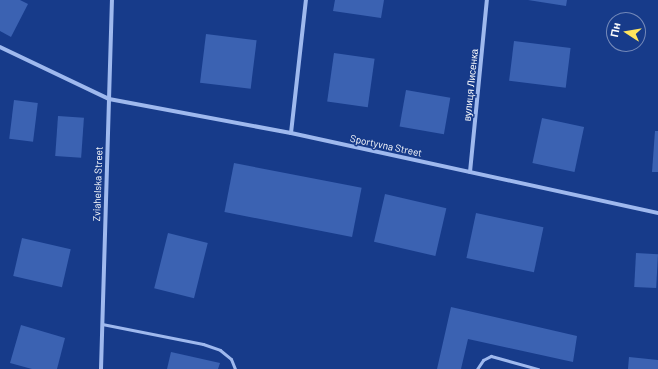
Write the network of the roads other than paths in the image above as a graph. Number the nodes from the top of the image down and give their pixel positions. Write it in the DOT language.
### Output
graph roads {
  1 [pos="112,0"];
  2 [pos="306,0"];
  3 [pos="487,0"];
  4 [pos="0,47"];
  5 [pos="109,99"];
  6 [pos="291,133"];
  7 [pos="470,172"];
  8 [pos="658,213"];
  9 [pos="102,324"];
  10 [pos="101,369"];
  11 [pos="235,369"];
  12 [pos="477,369"];
  13 [pos="538,369"];
  1 -- 5 [label="street, Zviahelska Street"];
  2 -- 6 [label="street"];
  3 -- 7 [label="street, вулиця Лисенка"];
  4 -- 5 [label="street, Sportyvna Street"];
  5 -- 6 [label="street, Sportyvna Street"];
  5 -- 9 [label="street, Zviahelska Street"];
  6 -- 7 [label="street, Sportyvna Street"];
  7 -- 8 [label="street, Sportyvna Street"];
  9 -- 10 [label="street, Zviahelska Street"];
  9 -- 11 [label="lane"];
  12 -- 13 [label="lane"];
}
